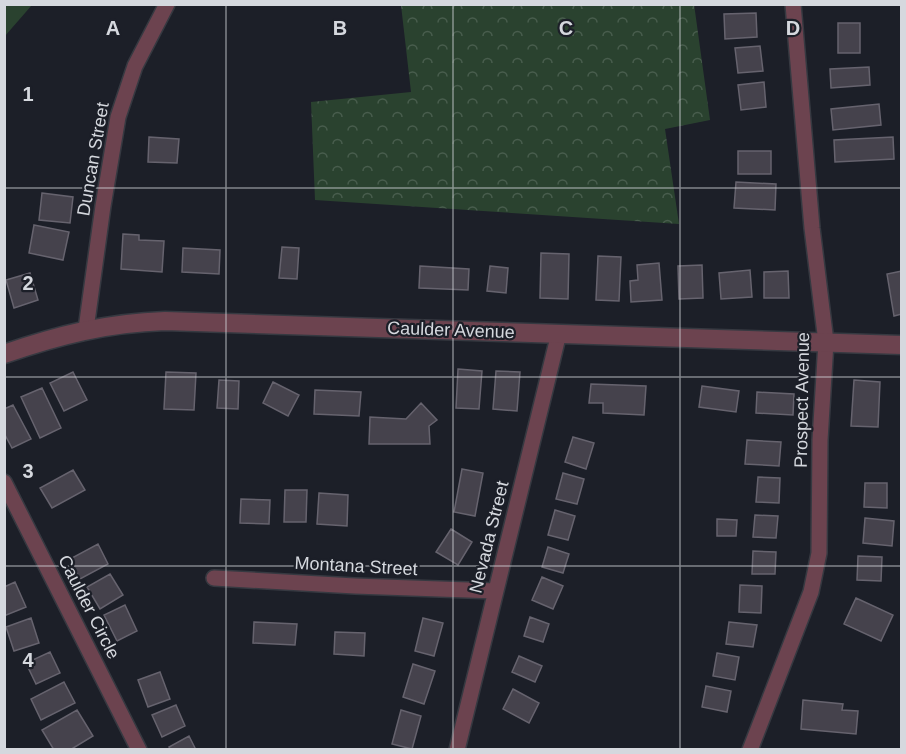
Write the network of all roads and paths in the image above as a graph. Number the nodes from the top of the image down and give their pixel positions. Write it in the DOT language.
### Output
graph roads {
  1 [pos="167,4"];
  2 [pos="793,4"];
  3 [pos="86,329"];
  4 [pos="559,333"];
  5 [pos="826,342"];
  6 [pos="902,345"];
  7 [pos="4,354"];
  8 [pos="4,482"];
  9 [pos="214,578"];
  10 [pos="496,591"];
  11 [pos="139,750"];
  12 [pos="457,750"];
  13 [pos="750,750"];
  1 -- 3 [label="street, Duncan Street"];
  2 -- 5 [label="street, Prospect Avenue"];
  3 -- 4 [label="street, Caulder Avenue"];
  3 -- 7 [label="street, Caulder Avenue"];
  4 -- 5 [label="street, Caulder Avenue"];
  4 -- 10 [label="street, Nevada Street"];
  5 -- 6 [label="street, Caulder Avenue"];
  5 -- 13 [label="street, Prospect Avenue"];
  8 -- 11 [label="street, Caulder Circle"];
  9 -- 10 [label="street, Montana Street"];
  10 -- 12 [label="street, Nevada Street"];
}
